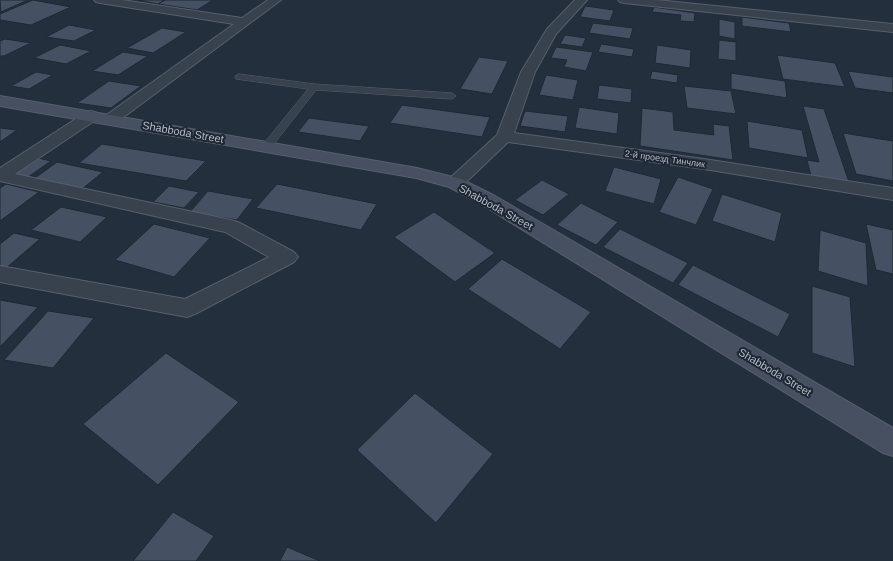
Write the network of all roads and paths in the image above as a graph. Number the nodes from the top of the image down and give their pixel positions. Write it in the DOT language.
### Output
graph roads {
  1 [pos="100,0"];
  2 [pos="275,0"];
  3 [pos="581,0"];
  4 [pos="624,0"];
  5 [pos="244,22"];
  6 [pos="893,28"];
  7 [pos="239,77"];
  8 [pos="314,87"];
  9 [pos="452,96"];
  10 [pos="0,101"];
  11 [pos="91,116"];
  12 [pos="111,119"];
  13 [pos="504,137"];
  14 [pos="266,147"];
  15 [pos="0,176"];
  16 [pos="455,184"];
  17 [pos="893,194"];
  18 [pos="0,274"];
  19 [pos="893,443"];
  1 -- 5 [label="street"];
  2 -- 5 [label="street"];
  3 -- 13 [label="street"];
  4 -- 6 [label="street"];
  5 -- 12 [label="street"];
  7 -- 8 [label="lane"];
  8 -- 9 [label="lane"];
  8 -- 14 [label="lane"];
  10 -- 11 [label="street, Shabboda Street"];
  11 -- 12 [label="street, Shabboda Street"];
  11 -- 15 [label="street"];
  12 -- 14 [label="street, Shabboda Street"];
  13 -- 16 [label="street"];
  13 -- 17 [label="street, 2-й проезд Тинчлик"];
  14 -- 16 [label="street, Shabboda Street"];
  15 -- 18 [label="street"];
  16 -- 19 [label="street, Shabboda Street"];
}
